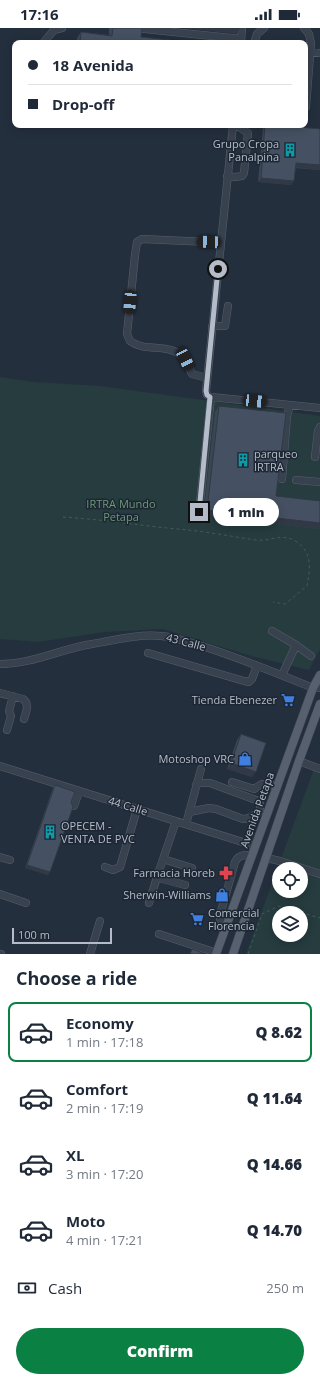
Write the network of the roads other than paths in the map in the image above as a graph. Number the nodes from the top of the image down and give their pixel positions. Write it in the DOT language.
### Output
graph roads {
  1 [pos="62,28"];
  2 [pos="135,28"];
  3 [pos="242,28"];
  4 [pos="264,28"];
  5 [pos="304,28"];
  6 [pos="46,40"];
  7 [pos="233,40"];
  8 [pos="241,40"];
  9 [pos="255,40"];
  10 [pos="308,52"];
  11 [pos="320,53"];
  12 [pos="232,128"];
  13 [pos="242,128"];
  14 [pos="227,176"];
  15 [pos="221,244"];
  16 [pos="228,306"];
  17 [pos="212,326"];
  18 [pos="207,378"];
  19 [pos="209,396"];
  20 [pos="290,405"];
  21 [pos="320,408"];
  22 [pos="320,427"];
  23 [pos="316,457"];
  24 [pos="282,479"];
  25 [pos="296,480"];
  26 [pos="320,482"];
  27 [pos="199,512"];
  28 [pos="272,631"];
  29 [pos="296,645"];
  30 [pos="148,653"];
  31 [pos="310,656"];
  32 [pos="0,664"];
  33 [pos="257,666"];
  34 [pos="282,675"];
  35 [pos="320,675"];
  36 [pos="316,688"];
  37 [pos="0,693"];
  38 [pos="13,696"];
  39 [pos="320,704"];
  40 [pos="24,719"];
  41 [pos="7,730"];
  42 [pos="299,761"];
  43 [pos="0,766"];
  44 [pos="201,769"];
  45 [pos="320,769"];
  46 [pos="232,782"];
  47 [pos="196,785"];
  48 [pos="277,786"];
  49 [pos="79,792"];
  50 [pos="74,806"];
  51 [pos="137,809"];
  52 [pos="189,812"];
  53 [pos="176,821"];
  54 [pos="186,824"];
  55 [pos="253,851"];
  56 [pos="0,857"];
  57 [pos="266,858"];
  58 [pos="163,859"];
  59 [pos="10,860"];
  60 [pos="105,867"];
  61 [pos="192,868"];
  62 [pos="158,874"];
  63 [pos="320,874"];
  64 [pos="185,885"];
  65 [pos="0,894"];
  66 [pos="26,903"];
  67 [pos="149,903"];
  68 [pos="100,921"];
  69 [pos="227,924"];
  70 [pos="159,934"];
  71 [pos="90,954"];
  72 [pos="217,954"];
  73 [pos="233,954"];
  1 -- 6 [label="street"];
  2 -- 7 [label="street"];
  3 -- 8 [label="street"];
  4 -- 9 [label="street"];
  5 -- 10 [label="street"];
  10 -- 11 [label="street"];
  12 -- 14 [label="street"];
  13 -- 14 [label="street"];
  14 -- 15 [label="street"];
  15 -- 17 [label="street"];
  15 -- 18 [label="street"];
  16 -- 17 [label="street"];
  17 -- 18 [label="street"];
  18 -- 19 [label="street"];
  19 -- 20 [label="street"];
  19 -- 27 [label="street"];
  20 -- 21 [label="street"];
  20 -- 24 [label="street"];
  22 -- 23 [label="street"];
  25 -- 26 [label="street"];
  28 -- 29 [label="street"];
  29 -- 31 [label="street"];
  29 -- 34 [label="street"];
  30 -- 33 [label="street"];
  32 -- 33 [label="street, 43 Calle"];
  33 -- 34 [label="street, 43 Calle"];
  34 -- 36 [label="street, 43 Calle"];
  35 -- 36 [label="main road, Avenida Petapa"];
  36 -- 48 [label="main road, Avenida Petapa"];
  37 -- 38 [label="street"];
  38 -- 40 [label="street"];
  38 -- 41 [label="street"];
  39 -- 42 [label="main road, Avenida Petapa"];
  42 -- 45 [label="street"];
  42 -- 57 [label="main road, Avenida Petapa"];
  43 -- 49 [label="street, 44 Calle"];
  44 -- 47 [label="street"];
  46 -- 48 [label="street"];
  47 -- 52 [label="street"];
  47 -- 52 [label="street"];
  48 -- 55 [label="main road, Avenida Petapa"];
  49 -- 50 [label="street"];
  49 -- 51 [label="street, 44 Calle"];
  51 -- 53 [label="street, 44 Calle"];
  51 -- 60 [label="street"];
  52 -- 54 [label="street"];
  53 -- 54 [label="street, 44 Calle"];
  53 -- 58 [label="street"];
  54 -- 55 [label="street, 44 Calle"];
  55 -- 57 [label="main road"];
  55 -- 69 [label="main road, Avenida Petapa"];
  55 -- 69 [label="street"];
  56 -- 59 [label="street"];
  57 -- 63 [label="street"];
  57 -- 73 [label="main road, Avenida Petapa"];
  58 -- 61 [label="street"];
  58 -- 62 [label="street"];
  62 -- 64 [label="street"];
  62 -- 67 [label="street"];
  65 -- 66 [label="street"];
  68 -- 71 [label="street"];
  69 -- 72 [label="main road, Avenida Petapa"];
  70 -- 72 [label="street"];
}
